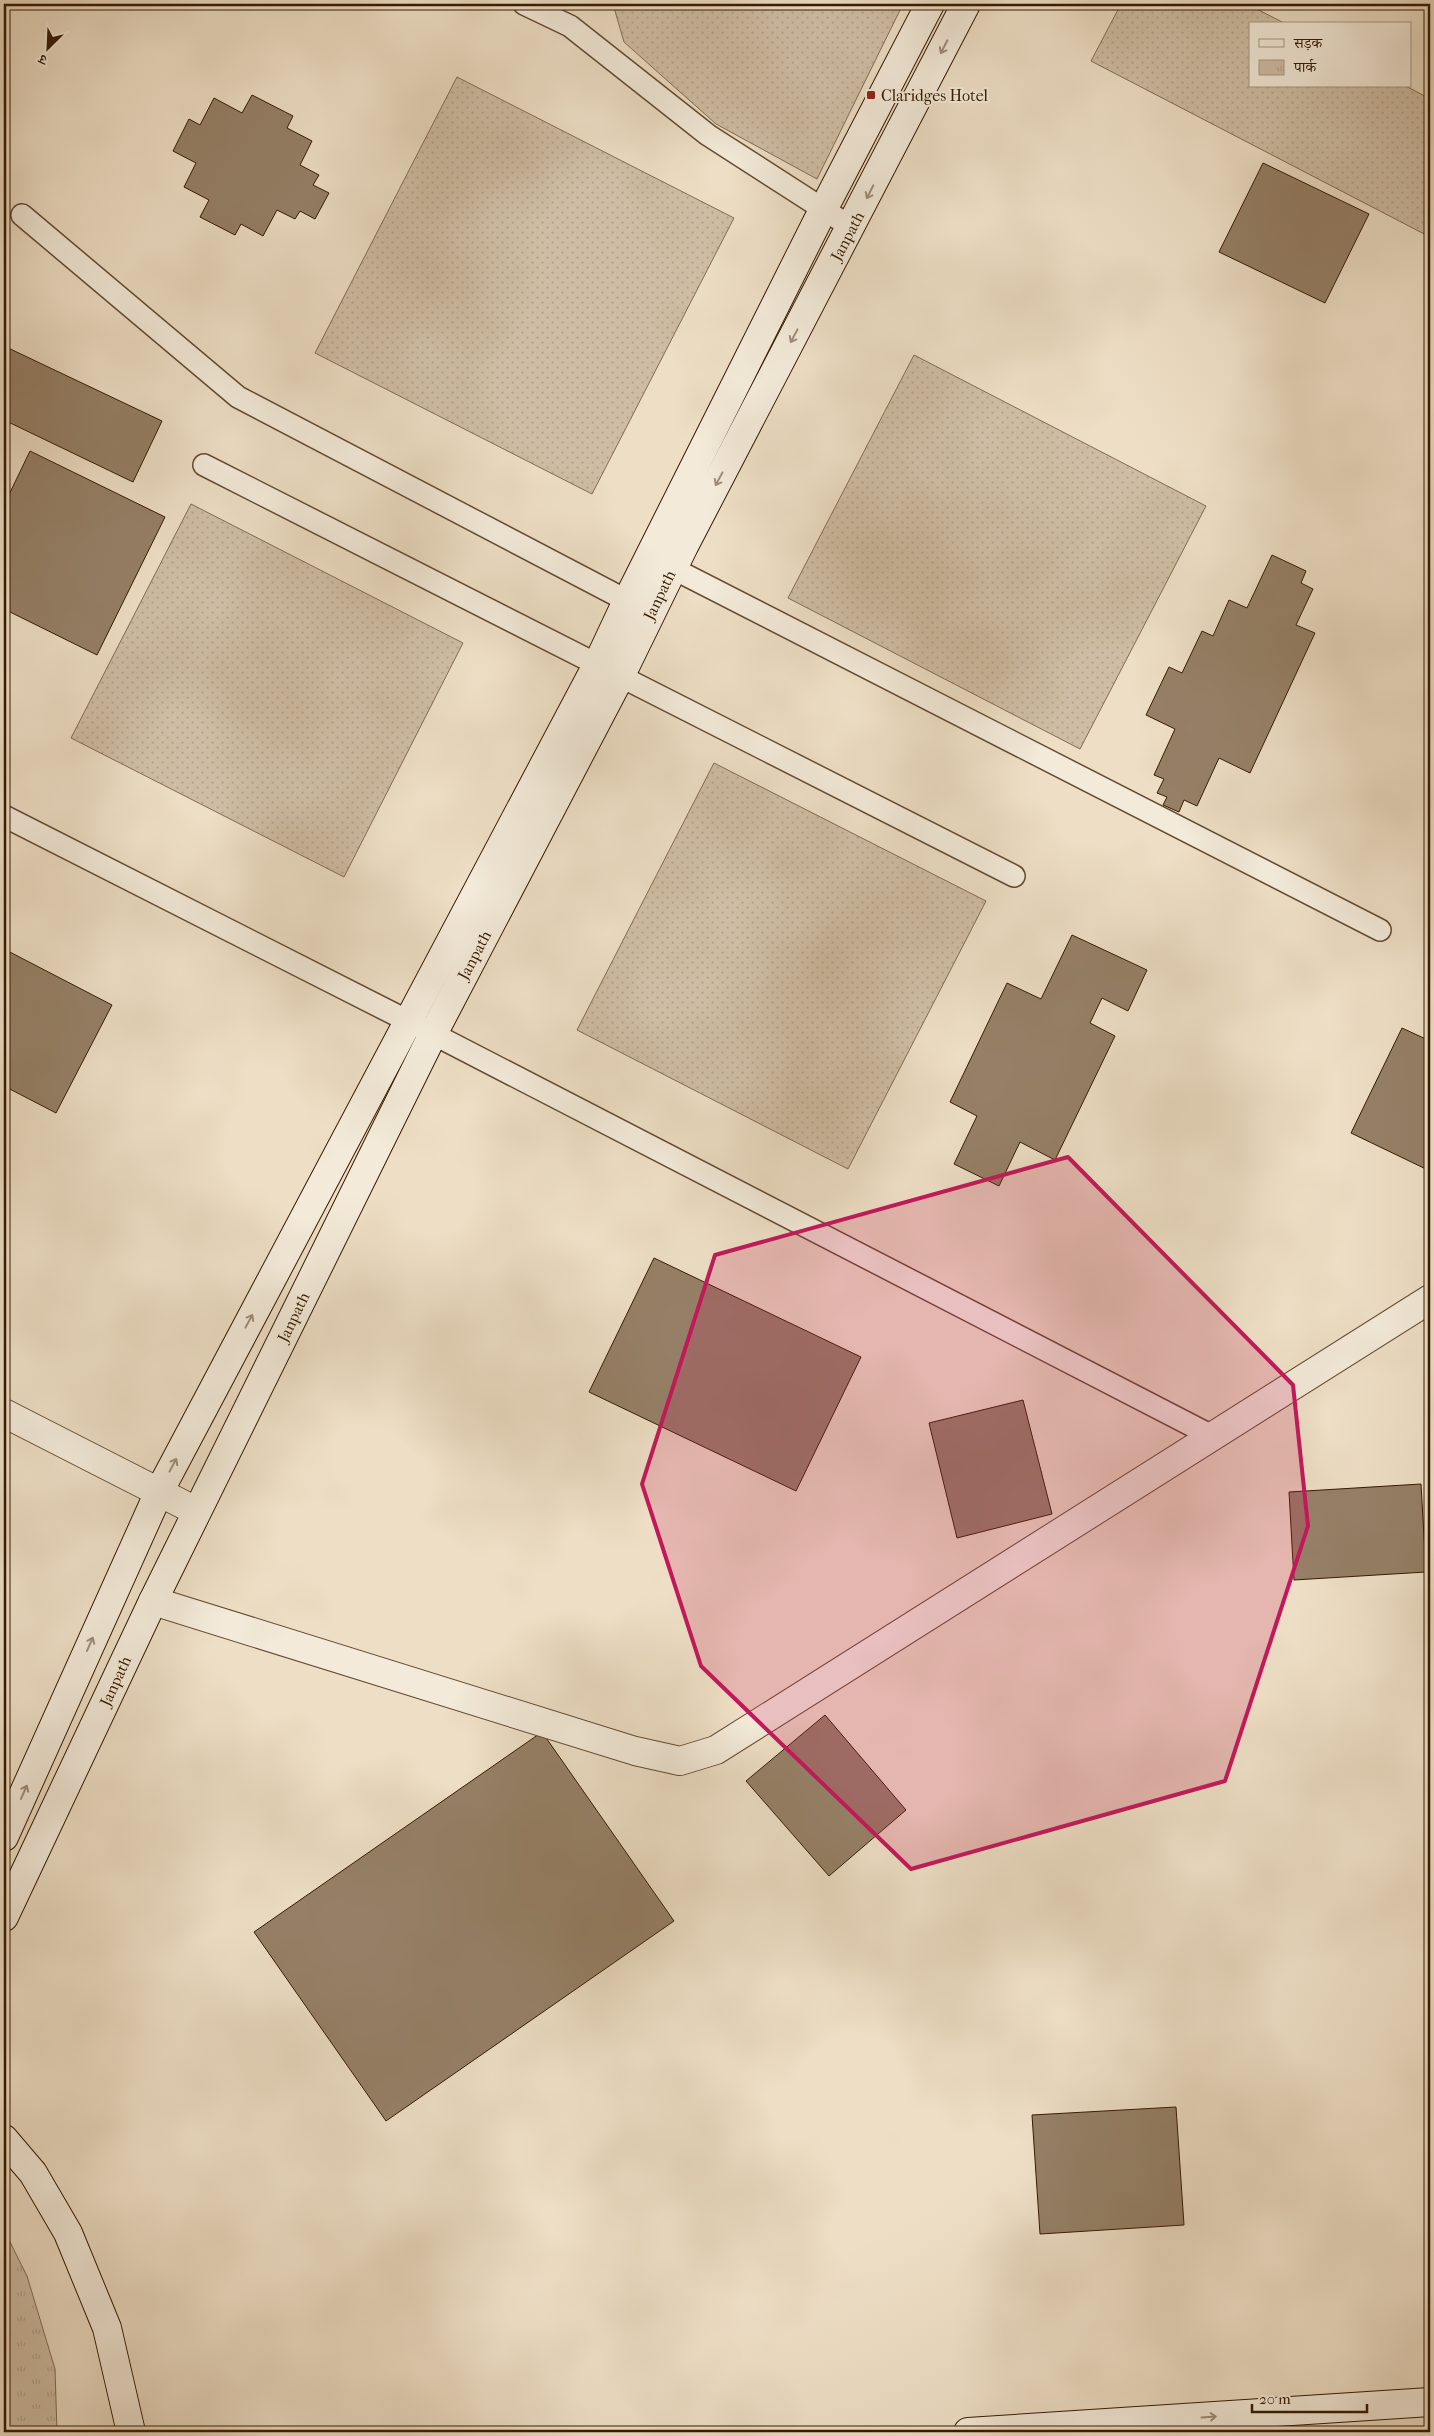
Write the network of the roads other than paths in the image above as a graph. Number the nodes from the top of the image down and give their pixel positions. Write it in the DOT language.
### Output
graph roads {
  1 [pos="524,4"];
  2 [pos="930,4"];
  3 [pos="966,4"];
  4 [pos="823,210"];
  5 [pos="22,215"];
  6 [pos="852,227"];
  7 [pos="204,465"];
  8 [pos="672,568"];
  9 [pos="639,607"];
  10 [pos="608,671"];
  11 [pos="4,816"];
  12 [pos="1014,876"];
  13 [pos="1380,930"];
  14 [pos="408,1020"];
  15 [pos="433,1034"];
  16 [pos="1430,1299"];
  17 [pos="4,1413"];
  18 [pos="1212,1436"];
  19 [pos="159,1492"];
  20 [pos="196,1511"];
  21 [pos="153,1601"];
  22 [pos="4,1837"];
  23 [pos="4,1917"];
  24 [pos="4,2139"];
  25 [pos="1430,2402"];
  26 [pos="134,2431"];
  27 [pos="968,2432"];
  1 -- 4 [label="lane"];
  2 -- 4 [label="main road, Janpath"];
  3 -- 6 [label="main road, Janpath, one-way"];
  4 -- 6 [label="lane"];
  4 -- 9 [label="main road, Janpath"];
  5 -- 9 [label="lane"];
  6 -- 8 [label="main road, Janpath, one-way"];
  7 -- 10 [label="lane"];
  8 -- 9 [label="main road, Janpath"];
  8 -- 13 [label="lane"];
  9 -- 10 [label="main road, Janpath"];
  10 -- 12 [label="lane"];
  10 -- 14 [label="main road, Janpath"];
  10 -- 15 [label="main road, Janpath"];
  11 -- 14 [label="lane"];
  14 -- 15 [label="lane"];
  19 -- 14 [label="main road, Janpath, one-way"];
  15 -- 18 [label="lane"];
  15 -- 20 [label="main road, Janpath"];
  16 -- 18 [label="main road"];
  17 -- 19 [label="main road"];
  18 -- 21 [label="main road"];
  19 -- 20 [label="main road"];
  22 -- 19 [label="main road, Janpath, one-way"];
  20 -- 21 [label="main road, Janpath"];
  21 -- 23 [label="main road, Janpath"];
  24 -- 26 [label="main road"];
  27 -- 25 [label="main road, one-way"];
}
